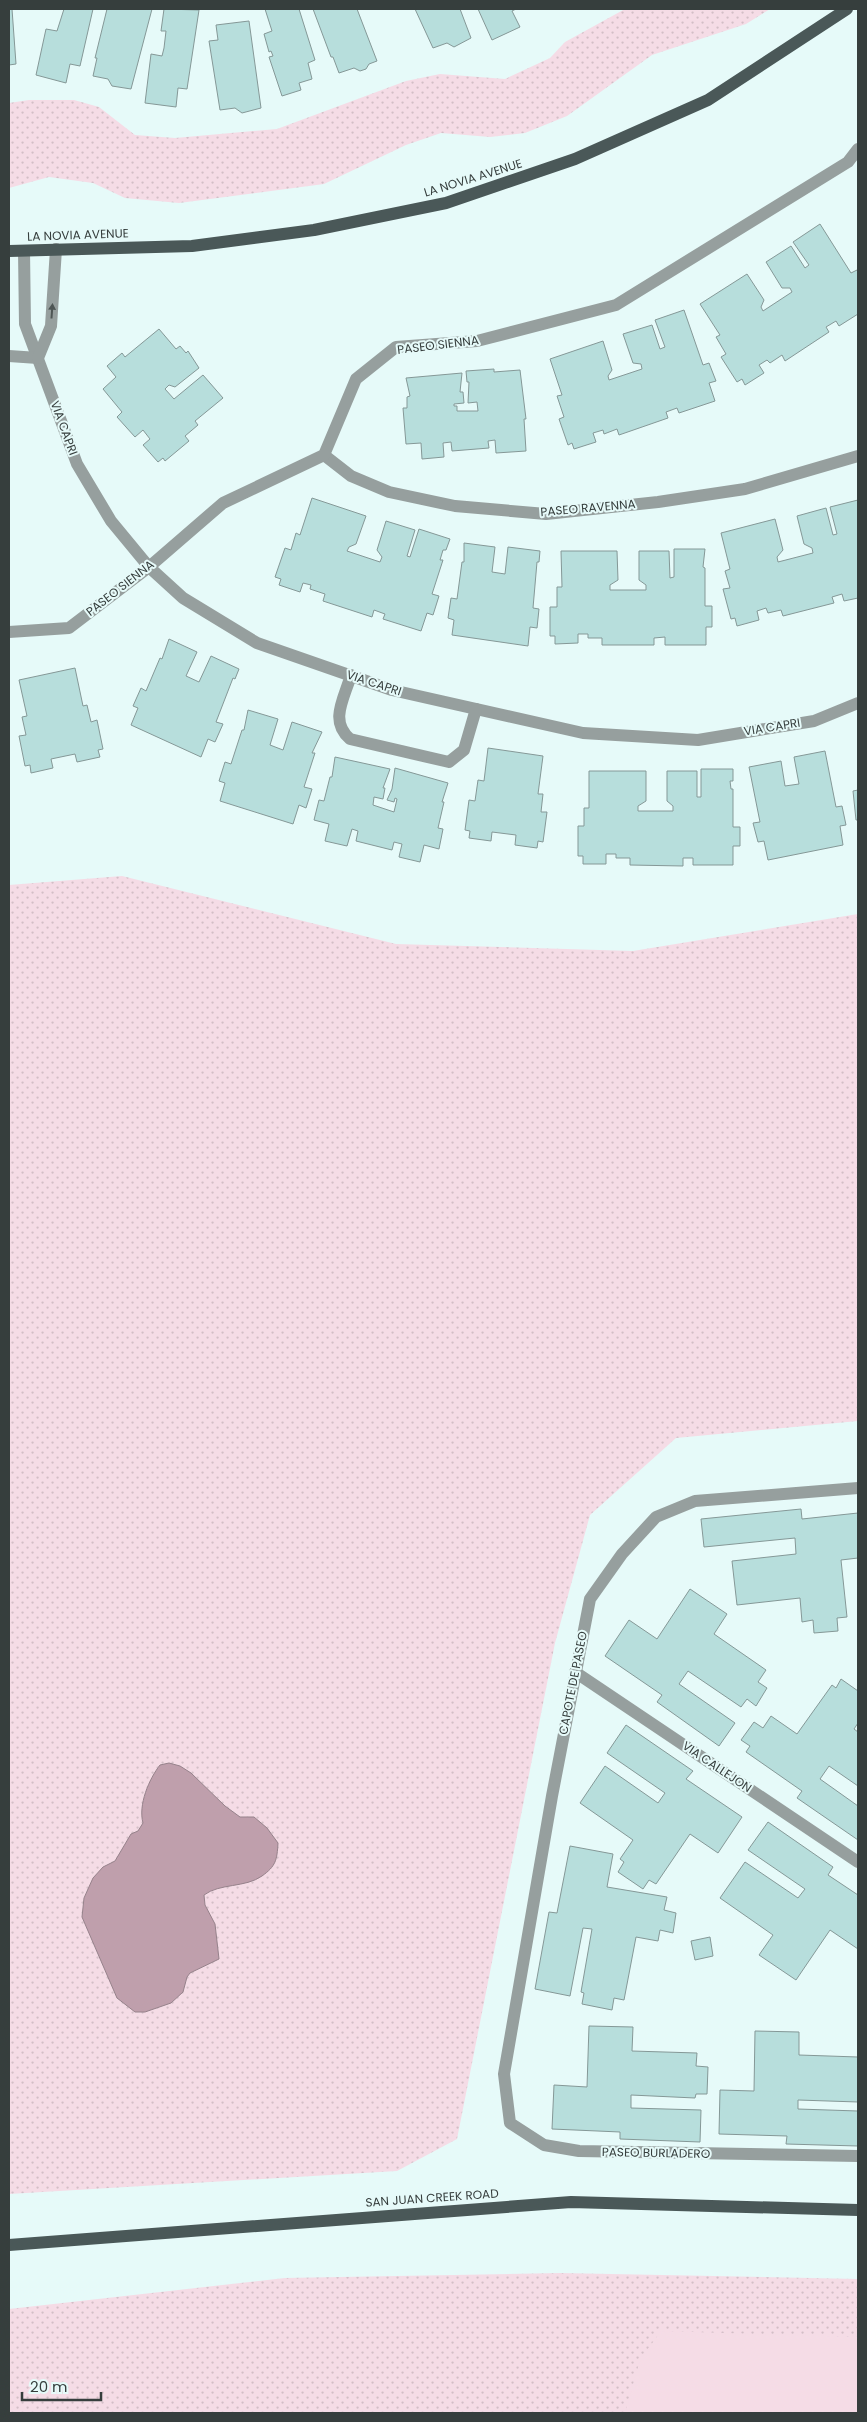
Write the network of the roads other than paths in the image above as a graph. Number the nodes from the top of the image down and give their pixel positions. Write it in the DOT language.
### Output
graph roads {
  1 [pos="847,9"];
  2 [pos="858,149"];
  3 [pos="853,164"];
  4 [pos="56,249"];
  5 [pos="9,251"];
  6 [pos="24,251"];
  7 [pos="9,356"];
  8 [pos="38,358"];
  9 [pos="324,455"];
  10 [pos="858,456"];
  11 [pos="149,567"];
  12 [pos="9,632"];
  13 [pos="351,675"];
  14 [pos="858,703"];
  15 [pos="476,709"];
  16 [pos="858,1488"];
  17 [pos="575,1672"];
  18 [pos="858,1862"];
  19 [pos="504,2074"];
  20 [pos="858,2156"];
  21 [pos="858,2210"];
  22 [pos="9,2245"];
  1 -- 4 [label="main road, LA NOVIA AVENUE"];
  2 -- 3 [label="street, PASEO SIENNA"];
  3 -- 9 [label="street, PASEO SIENNA"];
  4 -- 6 [label="main road, LA NOVIA AVENUE"];
  8 -- 4 [label="street, one-way"];
  5 -- 6 [label="main road, LA NOVIA AVENUE"];
  6 -- 8 [label="street, VIA CAPRI"];
  7 -- 8 [label="street"];
  8 -- 11 [label="street, VIA CAPRI"];
  9 -- 10 [label="street, PASEO RAVENNA"];
  9 -- 11 [label="street, PASEO SIENNA"];
  11 -- 12 [label="street, PASEO SIENNA"];
  11 -- 13 [label="street, VIA CAPRI"];
  13 -- 15 [label="street, VIA CAPRI"];
  13 -- 15 [label="street"];
  14 -- 15 [label="street, VIA CAPRI"];
  16 -- 17 [label="street, CAPOTE DE PASEO"];
  17 -- 18 [label="street, VIA CALLEJON"];
  17 -- 19 [label="street, CAPOTE DE PASEO"];
  19 -- 20 [label="street, PASEO BURLADERO"];
  21 -- 22 [label="main road, SAN JUAN CREEK ROAD"];
}
